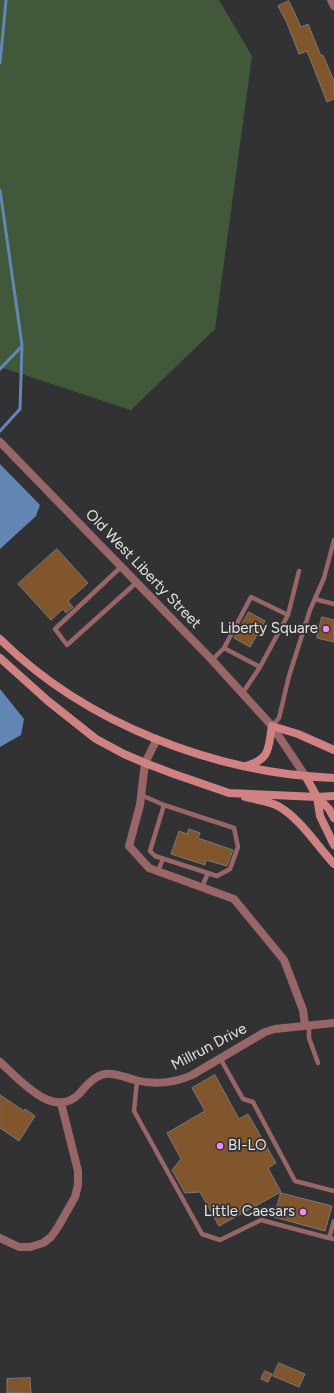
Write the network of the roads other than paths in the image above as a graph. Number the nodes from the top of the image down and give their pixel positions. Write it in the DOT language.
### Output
graph roads {
  1 [pos="331,0"];
  2 [pos="334,6"];
  3 [pos="0,442"];
  4 [pos="334,540"];
  5 [pos="122,566"];
  6 [pos="299,570"];
  7 [pos="137,582"];
  8 [pos="315,599"];
  9 [pos="334,604"];
  10 [pos="288,615"];
  11 [pos="0,639"];
  12 [pos="224,648"];
  13 [pos="0,658"];
  14 [pos="212,660"];
  15 [pos="260,668"];
  16 [pos="242,694"];
  17 [pos="272,726"];
  18 [pos="157,739"];
  19 [pos="334,750"];
  20 [pos="145,763"];
  21 [pos="243,766"];
  22 [pos="306,776"];
  23 [pos="334,778"];
  24 [pos="229,793"];
  25 [pos="141,795"];
  26 [pos="334,796"];
  27 [pos="317,797"];
  28 [pos="164,805"];
  29 [pos="334,818"];
  30 [pos="334,845"];
  31 [pos="163,859"];
  32 [pos="334,864"];
  33 [pos="158,871"];
  34 [pos="208,873"];
  35 [pos="202,887"];
  36 [pos="334,1023"];
  37 [pos="307,1025"];
  38 [pos="220,1058"];
  39 [pos="0,1062"];
  40 [pos="318,1063"];
  41 [pos="137,1081"];
  42 [pos="61,1103"];
  43 [pos="334,1191"];
  44 [pos="334,1221"];
  45 [pos="0,1238"];
  46 [pos="332,1239"];
  1 -- 2 [label="street"];
  3 -- 5 [label="street, Old West Liberty Street"];
  4 -- 8 [label="lane"];
  5 -- 7 [label="street, Old West Liberty Street"];
  5 -- 7 [label="lane"];
  6 -- 10 [label="lane"];
  7 -- 14 [label="street, Old West Liberty Street"];
  8 -- 9 [label="lane"];
  8 -- 17 [label="lane"];
  10 -- 12 [label="lane"];
  10 -- 15 [label="lane"];
  11 -- 18 [label="main road"];
  12 -- 14 [label="lane"];
  12 -- 15 [label="lane"];
  13 -- 20 [label="main road"];
  14 -- 16 [label="street, Old West Liberty Street"];
  15 -- 16 [label="lane"];
  16 -- 17 [label="street, Old West Liberty Street"];
  17 -- 19 [label="main road"];
  17 -- 21 [label="main road"];
  17 -- 22 [label="street, Old West Liberty Street"];
  18 -- 20 [label="street"];
  18 -- 21 [label="main road"];
  20 -- 24 [label="main road"];
  20 -- 25 [label="street"];
  21 -- 22 [label="main road"];
  22 -- 23 [label="main road"];
  22 -- 27 [label="main road, Old West Liberty Street"];
  24 -- 27 [label="main road"];
  24 -- 32 [label="main road"];
  25 -- 28 [label="lane"];
  25 -- 33 [label="street"];
  26 -- 27 [label="main road"];
  27 -- 29 [label="main road"];
  27 -- 30 [label="main road"];
  28 -- 31 [label="lane"];
  28 -- 34 [label="lane"];
  31 -- 33 [label="lane"];
  31 -- 34 [label="lane"];
  33 -- 35 [label="street"];
  34 -- 35 [label="lane"];
  35 -- 37 [label="street"];
  36 -- 37 [label="street, Millrun Drive"];
  37 -- 38 [label="street, Millrun Drive"];
  37 -- 40 [label="lane"];
  38 -- 41 [label="street, Millrun Drive"];
  38 -- 43 [label="lane"];
  39 -- 42 [label="street"];
  41 -- 42 [label="street, Millrun Drive"];
  41 -- 46 [label="lane"];
  42 -- 45 [label="street"];
  44 -- 46 [label="lane"];
}
